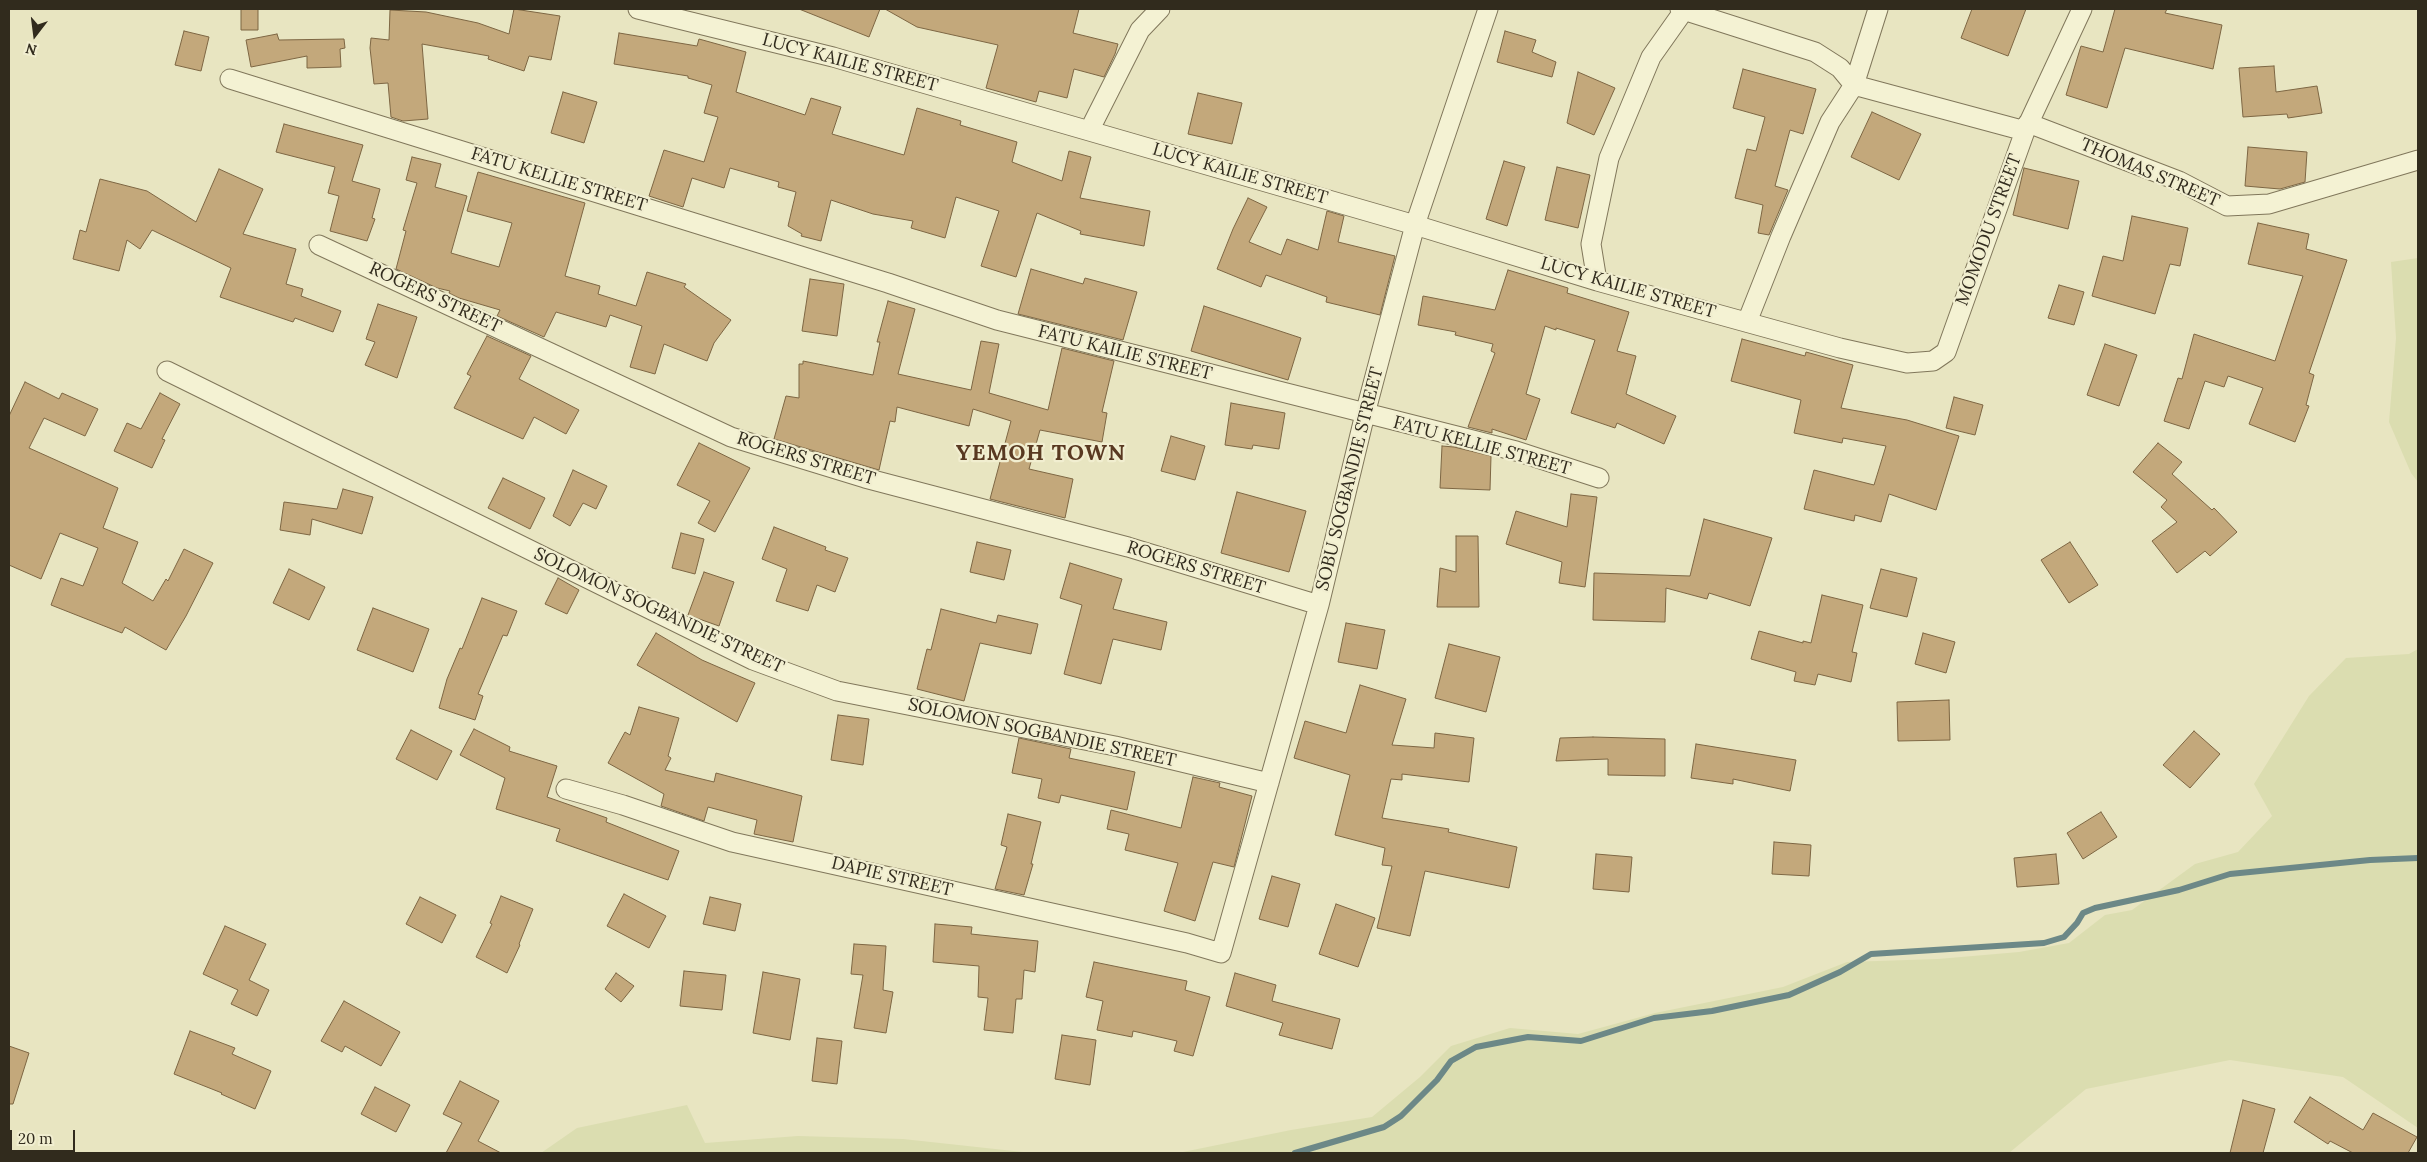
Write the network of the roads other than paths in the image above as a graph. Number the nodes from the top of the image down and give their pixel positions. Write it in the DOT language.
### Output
graph roads {
  1 [pos="638,9"];
  2 [pos="1160,9"];
  3 [pos="1488,9"];
  4 [pos="1680,9"];
  5 [pos="1684,9"];
  6 [pos="1878,9"];
  7 [pos="2082,9"];
  8 [pos="230,79"];
  9 [pos="1854,85"];
  10 [pos="2026,127"];
  11 [pos="1090,131"];
  12 [pos="2418,160"];
  13 [pos="1415,225"];
  14 [pos="319,245"];
  15 [pos="1597,281"];
  16 [pos="888,283"];
  17 [pos="1747,322"];
  18 [pos="1840,348"];
  19 [pos="167,371"];
  20 [pos="1364,414"];
  21 [pos="1599,478"];
  22 [pos="1319,604"];
  23 [pos="1269,783"];
  24 [pos="566,789"];
  25 [pos="1222,953"];
  1 -- 11 [label="street, LUCY KAILIE STREET"];
  2 -- 11 [label="street"];
  3 -- 13 [label="street, SOBU SOGBANDIE STREET"];
  4 -- 5 [label="street"];
  5 -- 9 [label="street"];
  5 -- 15 [label="street"];
  6 -- 9 [label="street"];
  7 -- 10 [label="street, MOMODU STREET"];
  8 -- 16 [label="street, FATU KELLIE STREET"];
  9 -- 10 [label="street, THOMAS STREET"];
  9 -- 17 [label="street"];
  10 -- 12 [label="street, THOMAS STREET"];
  10 -- 18 [label="street, MOMODU STREET"];
  11 -- 13 [label="street, LUCY KAILIE STREET"];
  13 -- 15 [label="street, LUCY KAILIE STREET"];
  13 -- 20 [label="street, SOBU SOGBANDIE STREET"];
  14 -- 22 [label="street, ROGERS STREET"];
  15 -- 17 [label="street, LUCY KAILIE STREET"];
  16 -- 20 [label="street, FATU KAILIE STREET"];
  17 -- 18 [label="street, LUCY KAILIE STREET"];
  19 -- 23 [label="street, SOLOMON SOGBANDIE STREET"];
  20 -- 21 [label="street, FATU KELLIE STREET"];
  20 -- 22 [label="street, SOBU SOGBANDIE STREET"];
  22 -- 23 [label="street, SOBU SOGBANDIE STREET"];
  23 -- 25 [label="street, SOBU SOGBANDIE STREET"];
  24 -- 25 [label="street, DAPIE STREET"];
}
